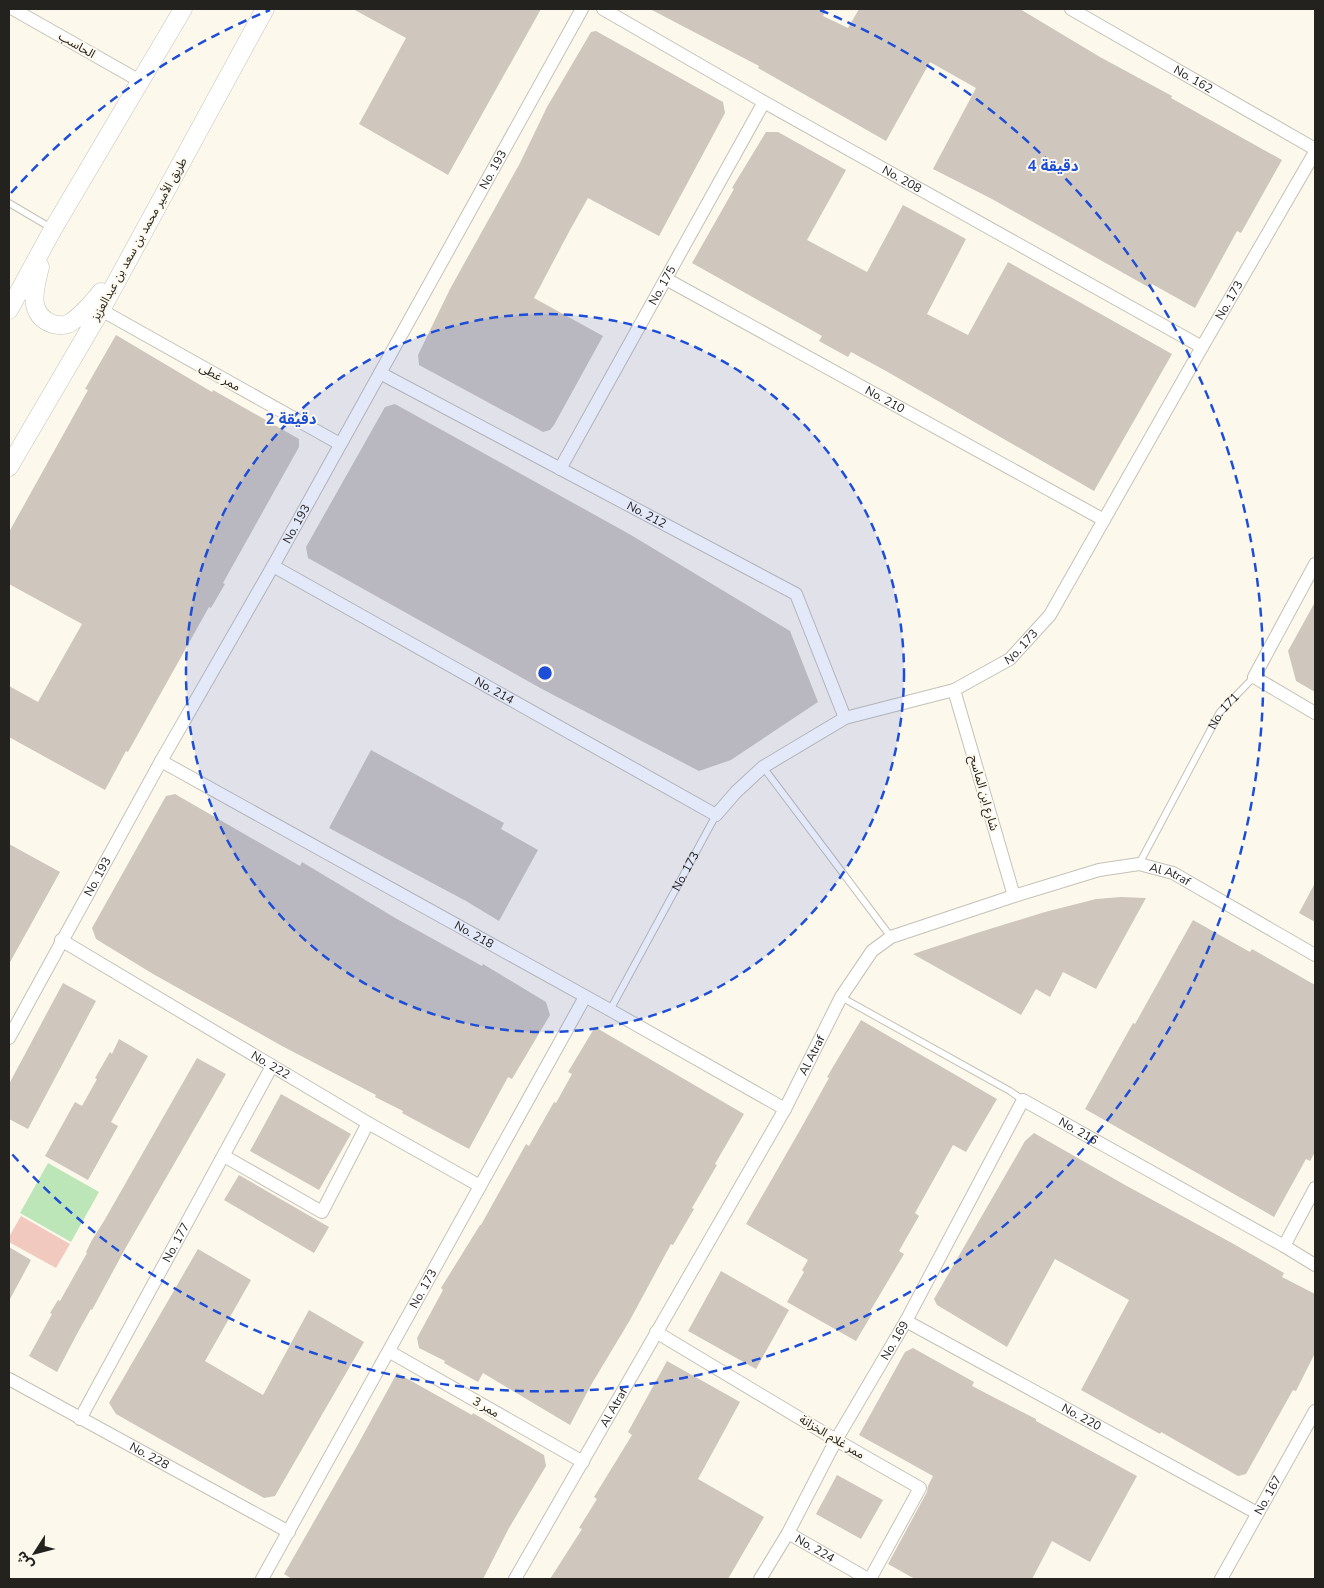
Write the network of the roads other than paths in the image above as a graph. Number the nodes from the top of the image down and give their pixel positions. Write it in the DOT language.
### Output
graph roads {
  1 [pos="13,9"];
  2 [pos="183,9"];
  3 [pos="265,9"];
  4 [pos="582,9"];
  5 [pos="603,9"];
  6 [pos="1071,9"];
  7 [pos="140,81"];
  8 [pos="764,102"];
  9 [pos="1315,151"];
  10 [pos="9,203"];
  11 [pos="50,234"];
  12 [pos="127,260"];
  13 [pos="666,278"];
  14 [pos="10,306"];
  15 [pos="100,310"];
  16 [pos="1202,347"];
  17 [pos="380,373"];
  18 [pos="340,444"];
  19 [pos="9,467"];
  20 [pos="560,469"];
  21 [pos="1104,520"];
  22 [pos="1315,564"];
  23 [pos="273,566"];
  24 [pos="1254,678"];
  25 [pos="954,690"];
  26 [pos="1315,713"];
  27 [pos="844,718"];
  28 [pos="161,761"];
  29 [pos="763,767"];
  30 [pos="716,815"];
  31 [pos="1139,864"];
  32 [pos="1014,896"];
  33 [pos="891,937"];
  34 [pos="61,940"];
  35 [pos="1315,955"];
  36 [pos="585,997"];
  37 [pos="841,997"];
  38 [pos="610,1010"];
  39 [pos="13,1020"];
  40 [pos="9,1038"];
  41 [pos="272,1066"];
  42 [pos="1023,1100"];
  43 [pos="785,1109"];
  44 [pos="368,1122"];
  45 [pos="224,1156"];
  46 [pos="480,1186"];
  47 [pos="1315,1188"];
  48 [pos="1284,1246"];
  49 [pos="1315,1265"];
  50 [pos="906,1320"];
  51 [pos="656,1332"];
  52 [pos="390,1352"];
  53 [pos="9,1380"];
  54 [pos="1315,1411"];
  55 [pos="80,1419"];
  56 [pos="836,1440"];
  57 [pos="583,1462"];
  58 [pos="1257,1513"];
  59 [pos="289,1532"];
  60 [pos="788,1533"];
  61 [pos="262,1579"];
  62 [pos="515,1579"];
  63 [pos="760,1579"];
  64 [pos="869,1579"];
  65 [pos="1221,1579"];
  1 -- 7 [label="street, الحاسب"];
  2 -- 7 [label="main road"];
  3 -- 12 [label="main road, طريق الأمير محمد بن سعد بن عبدالعزيز"];
  4 -- 17 [label="street, No. 193"];
  5 -- 8 [label="street, No. 208"];
  6 -- 9 [label="street, No. 162"];
  7 -- 11 [label="main road"];
  8 -- 13 [label="street, No. 175"];
  8 -- 16 [label="street, No. 208"];
  9 -- 16 [label="street, No. 173"];
  10 -- 11 [label="lane"];
  11 -- 12 [label="main road"];
  11 -- 14 [label="main road"];
  12 -- 15 [label="main road, طريق الأمير محمد بن سعد بن عبدالعزيز"];
  13 -- 20 [label="street, No. 175"];
  13 -- 21 [label="street, No. 210"];
  15 -- 18 [label="street, ممر غطى"];
  15 -- 19 [label="main road, طريق الأمير محمد بن سعد بن عبدالعزيز"];
  16 -- 21 [label="street, No. 173"];
  17 -- 18 [label="street, No. 193"];
  17 -- 20 [label="street, No. 212"];
  18 -- 23 [label="street, No. 193"];
  20 -- 27 [label="street, No. 212"];
  21 -- 25 [label="street, No. 173"];
  22 -- 24 [label="street, No. 171"];
  23 -- 28 [label="street, No. 193"];
  23 -- 30 [label="street, No. 214"];
  24 -- 26 [label="street"];
  24 -- 31 [label="lane, No. 171"];
  25 -- 27 [label="street, No. 173"];
  25 -- 32 [label="street, شارع ابن الماسح"];
  27 -- 29 [label="street, No. 173"];
  28 -- 34 [label="street, No. 193"];
  28 -- 36 [label="street, No. 218"];
  29 -- 30 [label="street, No. 173"];
  29 -- 33 [label="lane"];
  30 -- 38 [label="lane, No. 173"];
  31 -- 32 [label="street, Al Atraf"];
  31 -- 35 [label="street, Al Atraf"];
  32 -- 33 [label="street, Al Atraf"];
  33 -- 37 [label="street, Al Atraf"];
  34 -- 39 [label="street, No. 193"];
  34 -- 41 [label="street, No. 222"];
  36 -- 38 [label="street, No. 218"];
  36 -- 46 [label="street, No. 173"];
  37 -- 42 [label="lane, No. 216"];
  37 -- 43 [label="street, Al Atraf"];
  38 -- 43 [label="street, No. 218"];
  39 -- 40 [label="street, No. 193"];
  41 -- 44 [label="street, No. 222"];
  41 -- 45 [label="street, No. 177"];
  42 -- 48 [label="street, No. 216"];
  42 -- 50 [label="street, No. 169"];
  43 -- 51 [label="street, Al Atraf"];
  44 -- 45 [label="street"];
  44 -- 46 [label="street, No. 222"];
  45 -- 55 [label="street, No. 177"];
  46 -- 52 [label="street, No. 173"];
  47 -- 48 [label="street"];
  48 -- 49 [label="street, No. 216"];
  50 -- 56 [label="street, No. 169"];
  50 -- 58 [label="street, No. 220"];
  51 -- 56 [label="street, ممر غلام الخزانة"];
  51 -- 57 [label="street, Al Atraf"];
  52 -- 57 [label="street, ممر 3"];
  52 -- 59 [label="street, No. 173"];
  53 -- 55 [label="street, No. 228"];
  54 -- 58 [label="street, No. 167"];
  55 -- 59 [label="street, No. 228"];
  56 -- 60 [label="street, No. 169"];
  56 -- 64 [label="street, ممر غلام الخزانة"];
  57 -- 62 [label="street, Al Atraf"];
  58 -- 65 [label="street, No. 167"];
  59 -- 61 [label="street, No. 173"];
  60 -- 63 [label="street, No. 169"];
  60 -- 64 [label="street, No. 224"];
}
